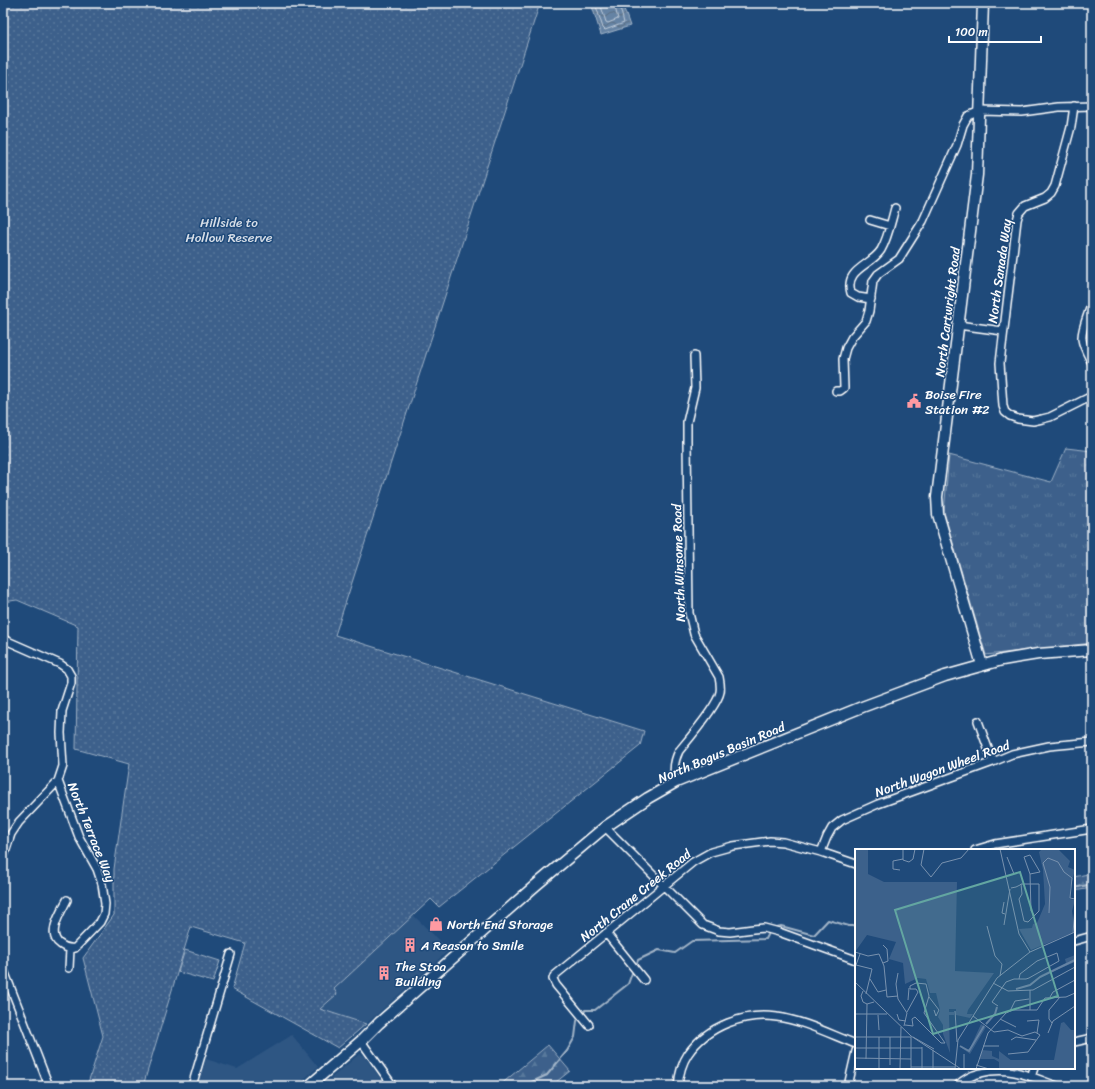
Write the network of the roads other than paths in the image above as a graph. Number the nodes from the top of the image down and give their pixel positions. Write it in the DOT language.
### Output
graph roads {
  1 [pos="983,3"];
  2 [pos="1074,106"];
  3 [pos="1092,106"];
  4 [pos="980,111"];
  5 [pos="895,208"];
  6 [pos="870,220"];
  7 [pos="890,226"];
  8 [pos="871,299"];
  9 [pos="1092,302"];
  10 [pos="958,325"];
  11 [pos="1003,331"];
  12 [pos="694,356"];
  13 [pos="1092,362"];
  14 [pos="836,391"];
  15 [pos="1092,396"];
  16 [pos="3,639"];
  17 [pos="1092,650"];
  18 [pos="982,665"];
  19 [pos="978,721"];
  20 [pos="1092,742"];
  21 [pos="993,762"];
  22 [pos="58,781"];
  23 [pos="676,782"];
  24 [pos="605,828"];
  25 [pos="1092,829"];
  26 [pos="978,849"];
  27 [pos="821,852"];
  28 [pos="3,859"];
  29 [pos="855,864"];
  30 [pos="663,886"];
  31 [pos="67,900"];
  32 [pos="606,933"];
  33 [pos="1092,936"];
  34 [pos="1075,941"];
  35 [pos="70,949"];
  36 [pos="231,954"];
  37 [pos="855,960"];
  38 [pos="3,968"];
  39 [pos="69,968"];
  40 [pos="644,980"];
  41 [pos="589,1025"];
  42 [pos="1092,1038"];
  43 [pos="361,1041"];
  44 [pos="1075,1042"];
  45 [pos="855,1044"];
  46 [pos="855,1055"];
  47 [pos="1034,1069"];
  48 [pos="1030,1077"];
  49 [pos="48,1086"];
  50 [pos="192,1086"];
  51 [pos="309,1086"];
  52 [pos="393,1086"];
  53 [pos="678,1086"];
  54 [pos="848,1086"];
  55 [pos="957,1086"];
  56 [pos="1057,1086"];
  1 -- 4 [label="street, North Cartwright Road"];
  2 -- 3 [label="street"];
  2 -- 4 [label="street"];
  2 -- 11 [label="street, North Sanada Way"];
  4 -- 8 [label="street"];
  4 -- 10 [label="street, North Cartwright Road"];
  5 -- 7 [label="street"];
  6 -- 7 [label="street"];
  7 -- 8 [label="street"];
  8 -- 14 [label="street"];
  9 -- 13 [label="street"];
  10 -- 11 [label="street"];
  10 -- 18 [label="street, North Cartwright Road"];
  11 -- 15 [label="street, North Sanada Way"];
  12 -- 23 [label="street, North Winsome Road"];
  16 -- 22 [label="street"];
  17 -- 18 [label="street, North Bogus Basin Road"];
  18 -- 23 [label="street, North Bogus Basin Road"];
  19 -- 21 [label="street"];
  20 -- 21 [label="street, North Wagon Wheel Road"];
  21 -- 27 [label="street, North Wagon Wheel Road"];
  22 -- 28 [label="street"];
  22 -- 35 [label="street, North Terrace Way"];
  23 -- 24 [label="street, North Bogus Basin Road"];
  24 -- 30 [label="street"];
  24 -- 43 [label="street, North Bogus Basin Road"];
  25 -- 26 [label="street"];
  27 -- 29 [label="street, North Crane Creek Road"];
  27 -- 30 [label="street, North Crane Creek Road"];
  30 -- 32 [label="street, North Crane Creek Road"];
  30 -- 37 [label="street"];
  31 -- 35 [label="street"];
  32 -- 40 [label="street"];
  32 -- 41 [label="street, North Crane Creek Road"];
  33 -- 34 [label="street"];
  35 -- 39 [label="street"];
  36 -- 50 [label="street"];
  38 -- 49 [label="street"];
  42 -- 44 [label="street"];
  43 -- 51 [label="street, North Bogus Basin Road"];
  43 -- 52 [label="street"];
  45 -- 53 [label="street"];
  46 -- 54 [label="street"];
  47 -- 48 [label="street"];
  48 -- 55 [label="street"];
  48 -- 56 [label="street"];
}
